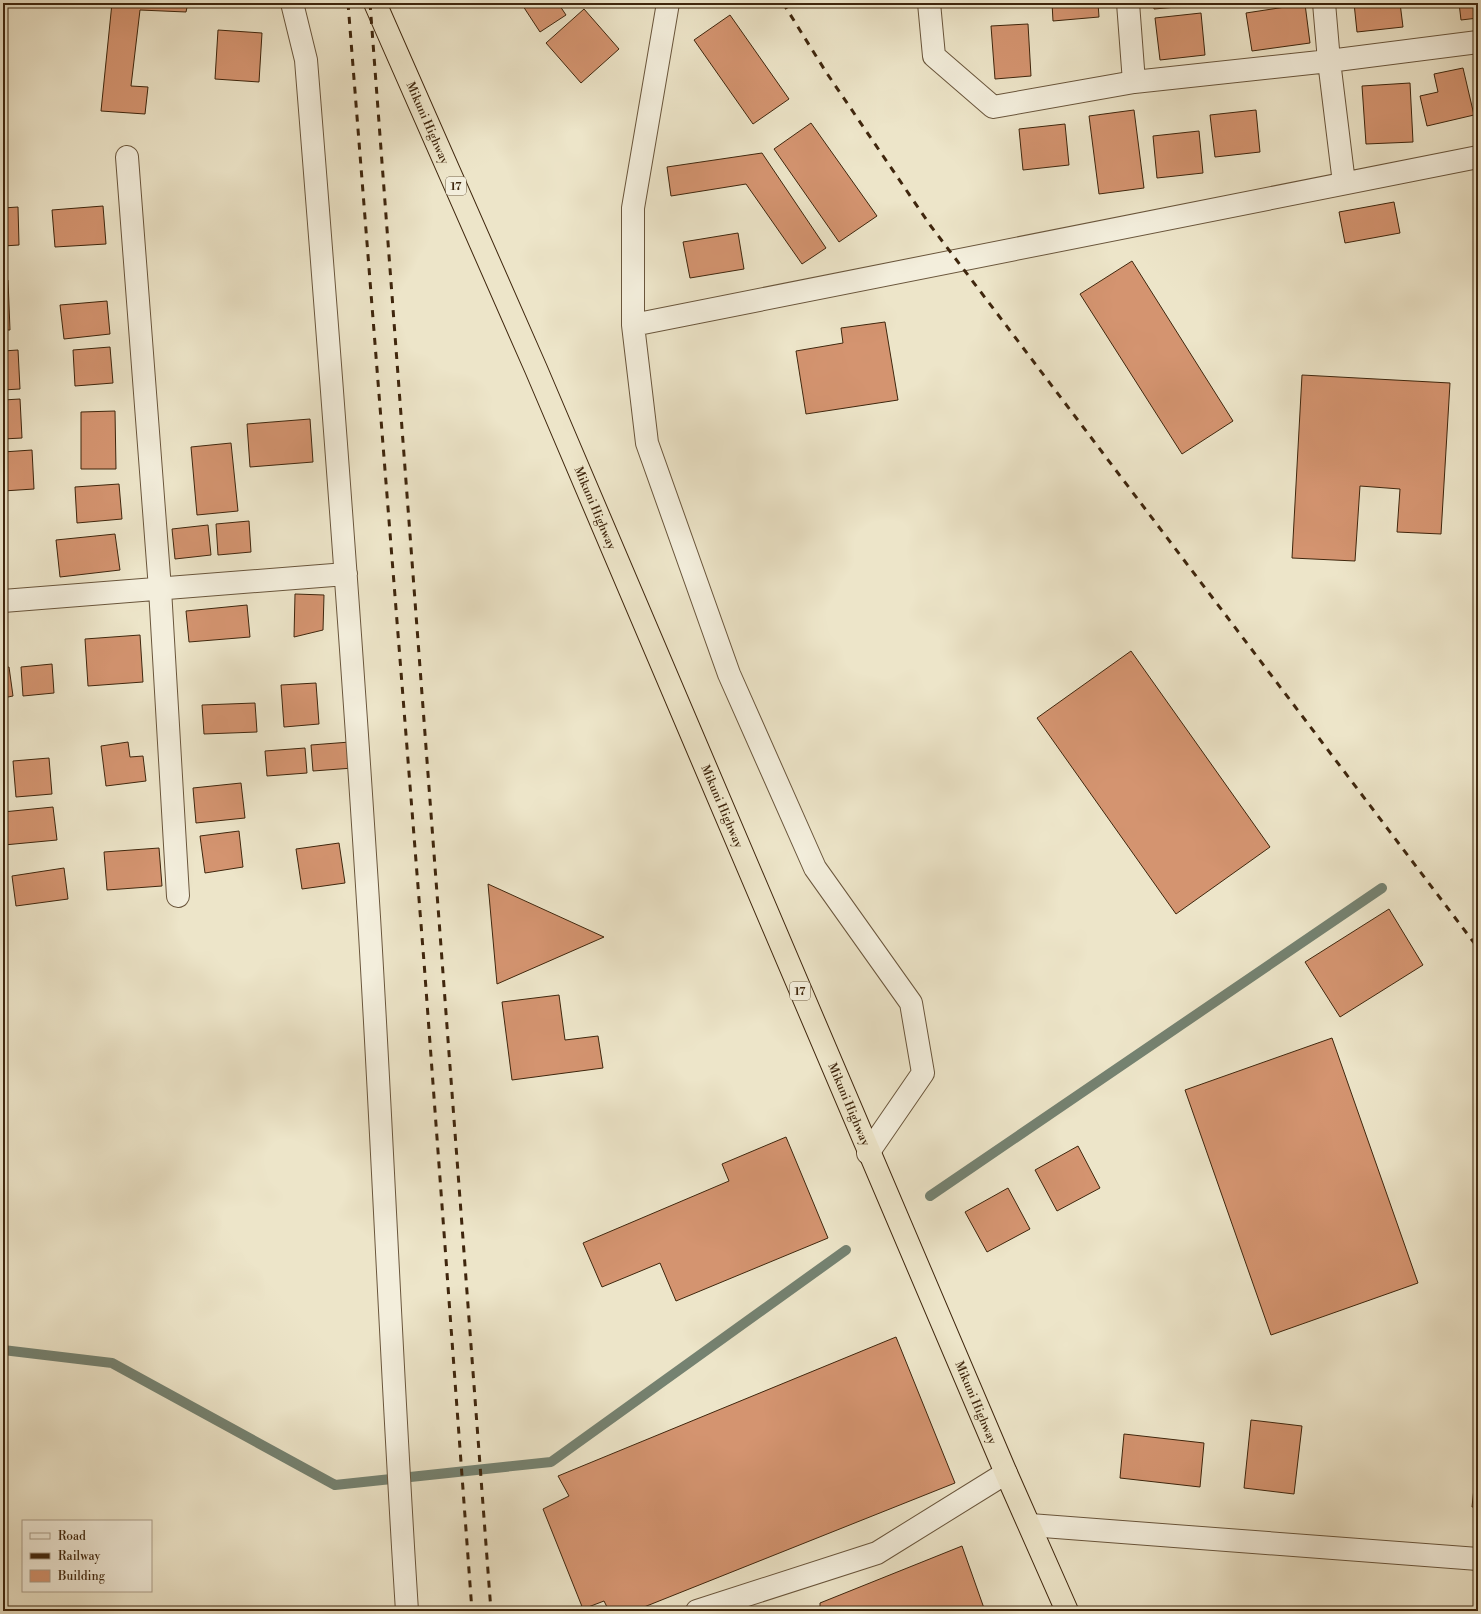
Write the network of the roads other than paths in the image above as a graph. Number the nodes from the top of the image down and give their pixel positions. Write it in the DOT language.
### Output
graph roads {
  1 [pos="292,3"];
  2 [pos="376,3"];
  3 [pos="668,3"];
  4 [pos="929,3"];
  5 [pos="1128,3"];
  6 [pos="1324,3"];
  7 [pos="1478,42"];
  8 [pos="1329,61"];
  9 [pos="1134,82"];
  10 [pos="127,157"];
  11 [pos="1478,157"];
  12 [pos="1344,182"];
  13 [pos="633,325"];
  14 [pos="346,574"];
  15 [pos="160,589"];
  16 [pos="3,601"];
  17 [pos="178,896"];
  18 [pos="868,1153"];
  19 [pos="1006,1473"];
  20 [pos="1030,1525"];
  21 [pos="1478,1559"];
  22 [pos="407,1611"];
  23 [pos="697,1611"];
  24 [pos="1067,1611"];
  1 -- 14 [label="street"];
  2 -- 18 [label="highway, Mikuni Highway / 17"];
  3 -- 13 [label="street"];
  4 -- 9 [label="street"];
  5 -- 9 [label="street"];
  6 -- 8 [label="street"];
  7 -- 8 [label="street"];
  8 -- 9 [label="street"];
  8 -- 12 [label="street"];
  10 -- 15 [label="street"];
  11 -- 12 [label="street"];
  12 -- 13 [label="street"];
  13 -- 18 [label="street"];
  14 -- 15 [label="street"];
  14 -- 22 [label="street"];
  15 -- 16 [label="street"];
  15 -- 17 [label="street"];
  18 -- 19 [label="highway, Mikuni Highway / 17"];
  19 -- 20 [label="highway, Mikuni Highway / 17"];
  19 -- 23 [label="street"];
  20 -- 21 [label="street"];
  20 -- 24 [label="highway, Mikuni Highway / 17"];
}
